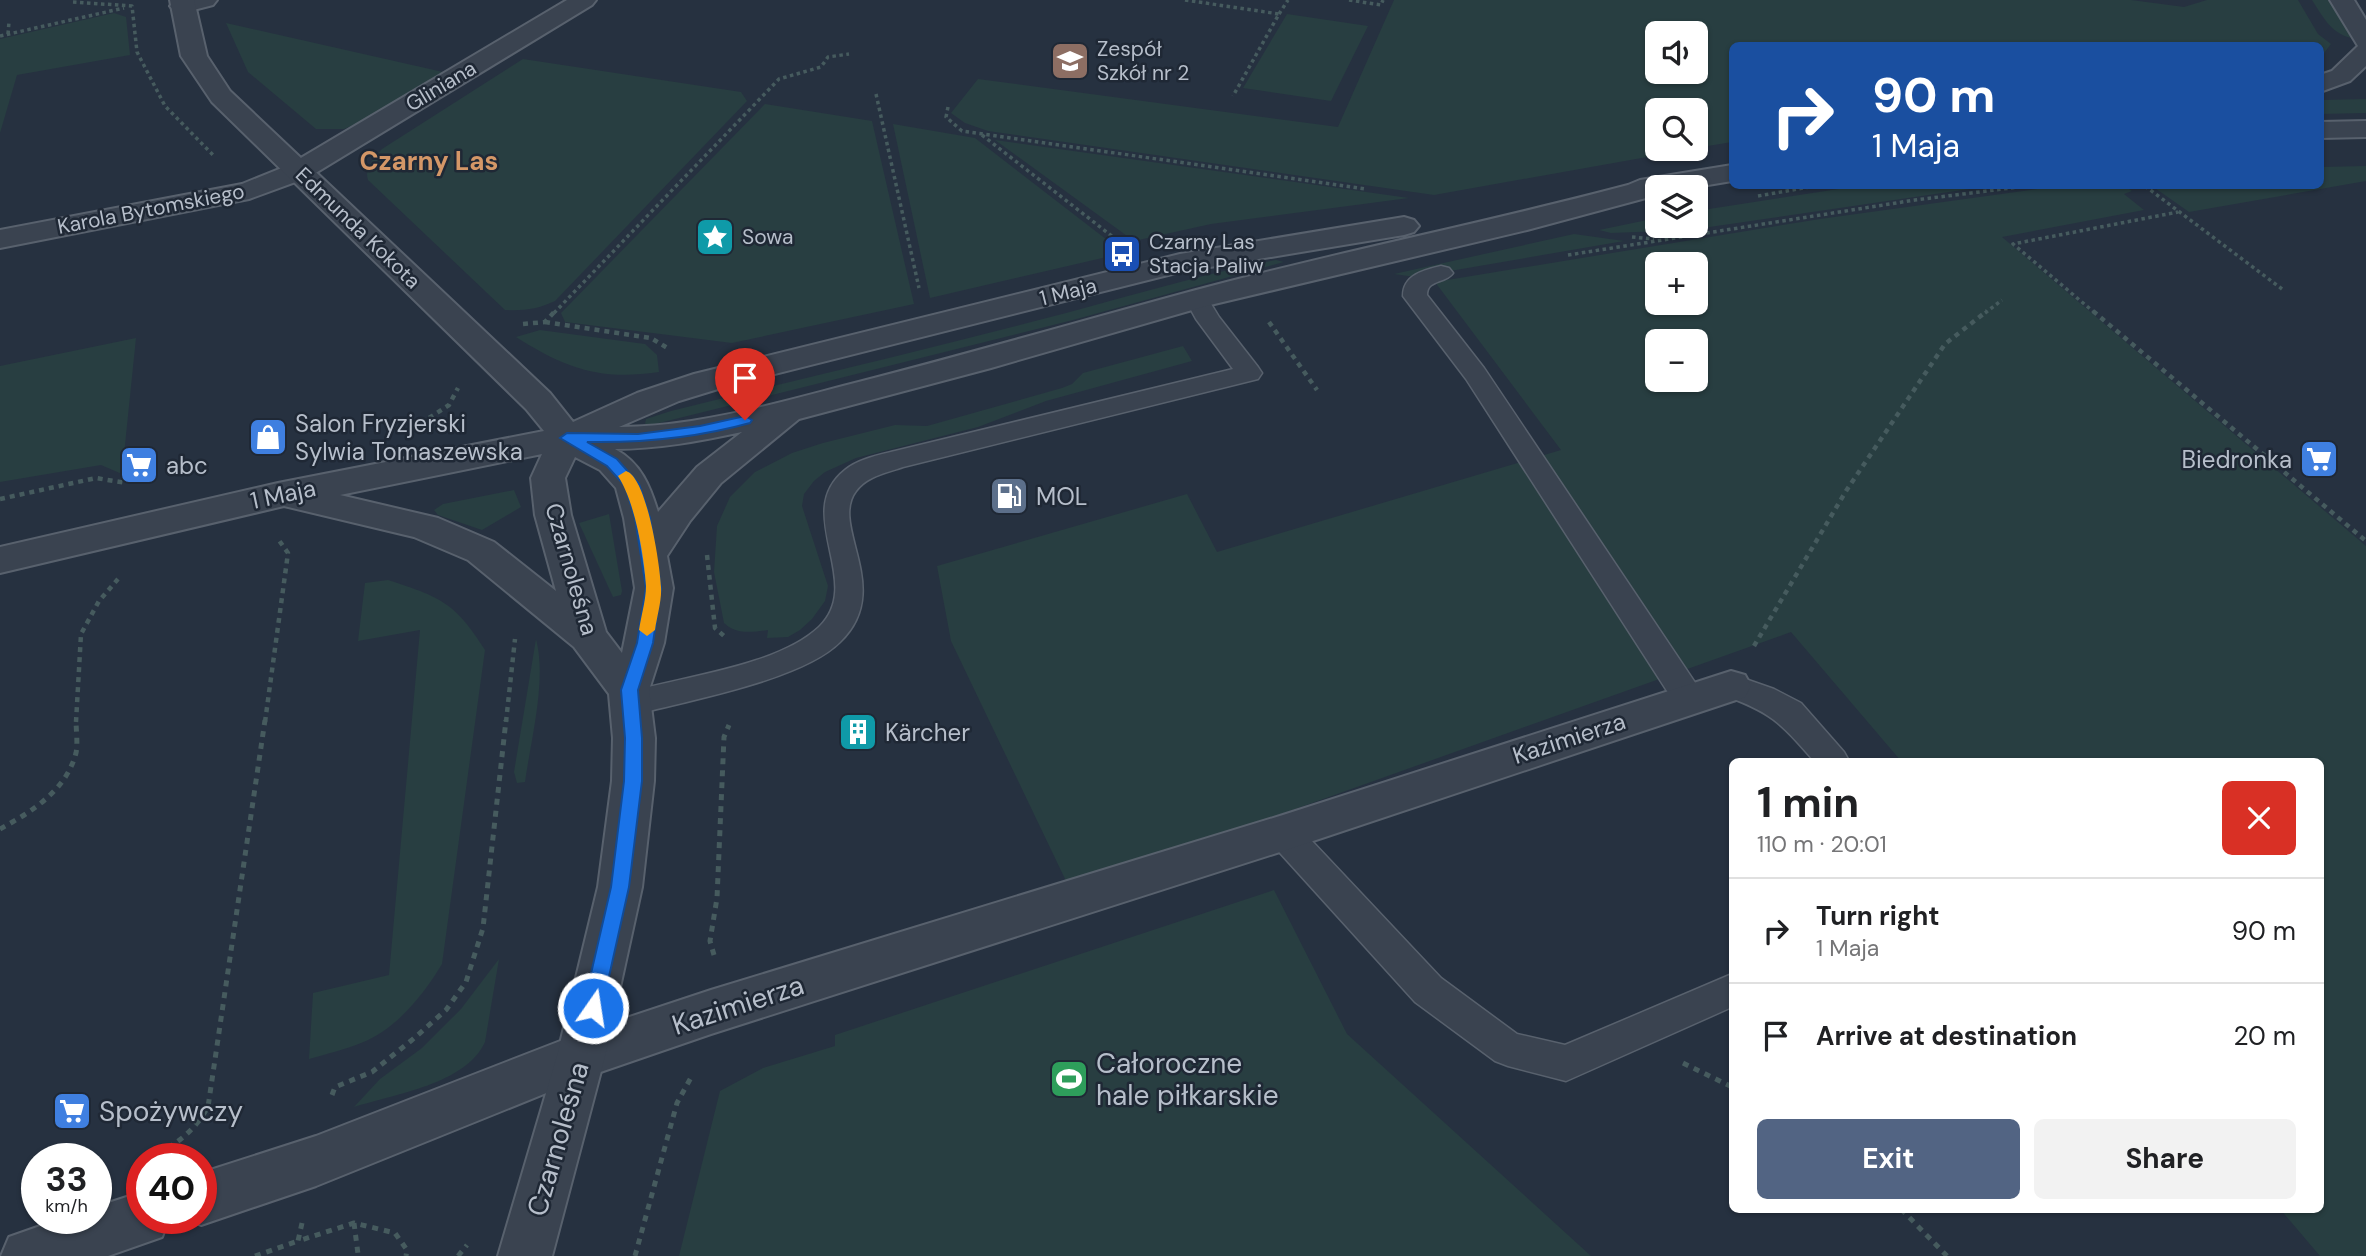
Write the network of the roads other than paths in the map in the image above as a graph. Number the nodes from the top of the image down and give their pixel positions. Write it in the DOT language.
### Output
graph roads {
  1 [pos="584,0"];
  2 [pos="2342,0"];
  3 [pos="190,2"];
  4 [pos="2366,41"];
  5 [pos="2366,52"];
  6 [pos="2324,82"];
  7 [pos="2324,90"];
  8 [pos="2366,90"];
  9 [pos="2366,129"];
  10 [pos="2324,130"];
  11 [pos="299,171"];
  12 [pos="1729,173"];
  13 [pos="1708,177"];
  14 [pos="1645,187"];
  15 [pos="1645,189"];
  16 [pos="0,239"];
  17 [pos="1441,273"];
  18 [pos="1197,299"];
  19 [pos="791,410"];
  20 [pos="567,438"];
  21 [pos="278,495"];
  22 [pos="649,555"];
  23 [pos="0,559"];
  24 [pos="588,637"];
  25 [pos="1731,686"];
  26 [pos="629,697"];
  27 [pos="1689,699"];
  28 [pos="1830,758"];
  29 [pos="1283,833"];
  30 [pos="1729,991"];
  31 [pos="582,1056"];
  32 [pos="217,1194"];
  33 [pos="126,1224"];
  34 [pos="29,1256"];
  35 [pos="525,1256"];
  1 -- 11 [label="street, Gliniana"];
  2 -- 4 [label="street"];
  3 -- 11 [label="street, Edmunda Kokota"];
  5 -- 6 [label="street"];
  7 -- 8 [label="street"];
  9 -- 10 [label="street"];
  11 -- 16 [label="street, Karola Bytomskiego"];
  11 -- 20 [label="street, Edmunda Kokota"];
  12 -- 13 [label="street, 1 Maja"];
  14 -- 20 [label="street, 1 Maja"];
  15 -- 18 [label="street, 1 Maja"];
  17 -- 27 [label="lane"];
  18 -- 19 [label="street, 1 Maja"];
  18 -- 26 [label="lane"];
  19 -- 20 [label="street, 1 Maja"];
  19 -- 22 [label="street"];
  20 -- 21 [label="street, 1 Maja"];
  20 -- 22 [label="street, Czarnoleśna"];
  20 -- 24 [label="street, Czarnoleśna"];
  21 -- 23 [label="street, 1 Maja"];
  21 -- 24 [label="street"];
  22 -- 26 [label="street, Czarnoleśna"];
  24 -- 26 [label="street, Czarnoleśna"];
  25 -- 27 [label="street, Kazimierza"];
  25 -- 28 [label="lane"];
  26 -- 31 [label="street, Czarnoleśna"];
  27 -- 29 [label="street, Kazimierza"];
  29 -- 30 [label="lane"];
  29 -- 31 [label="street, Kazimierza"];
  31 -- 32 [label="street, Kazimierza"];
  31 -- 35 [label="street, Czarnoleśna"];
  33 -- 34 [label="street"];
}
